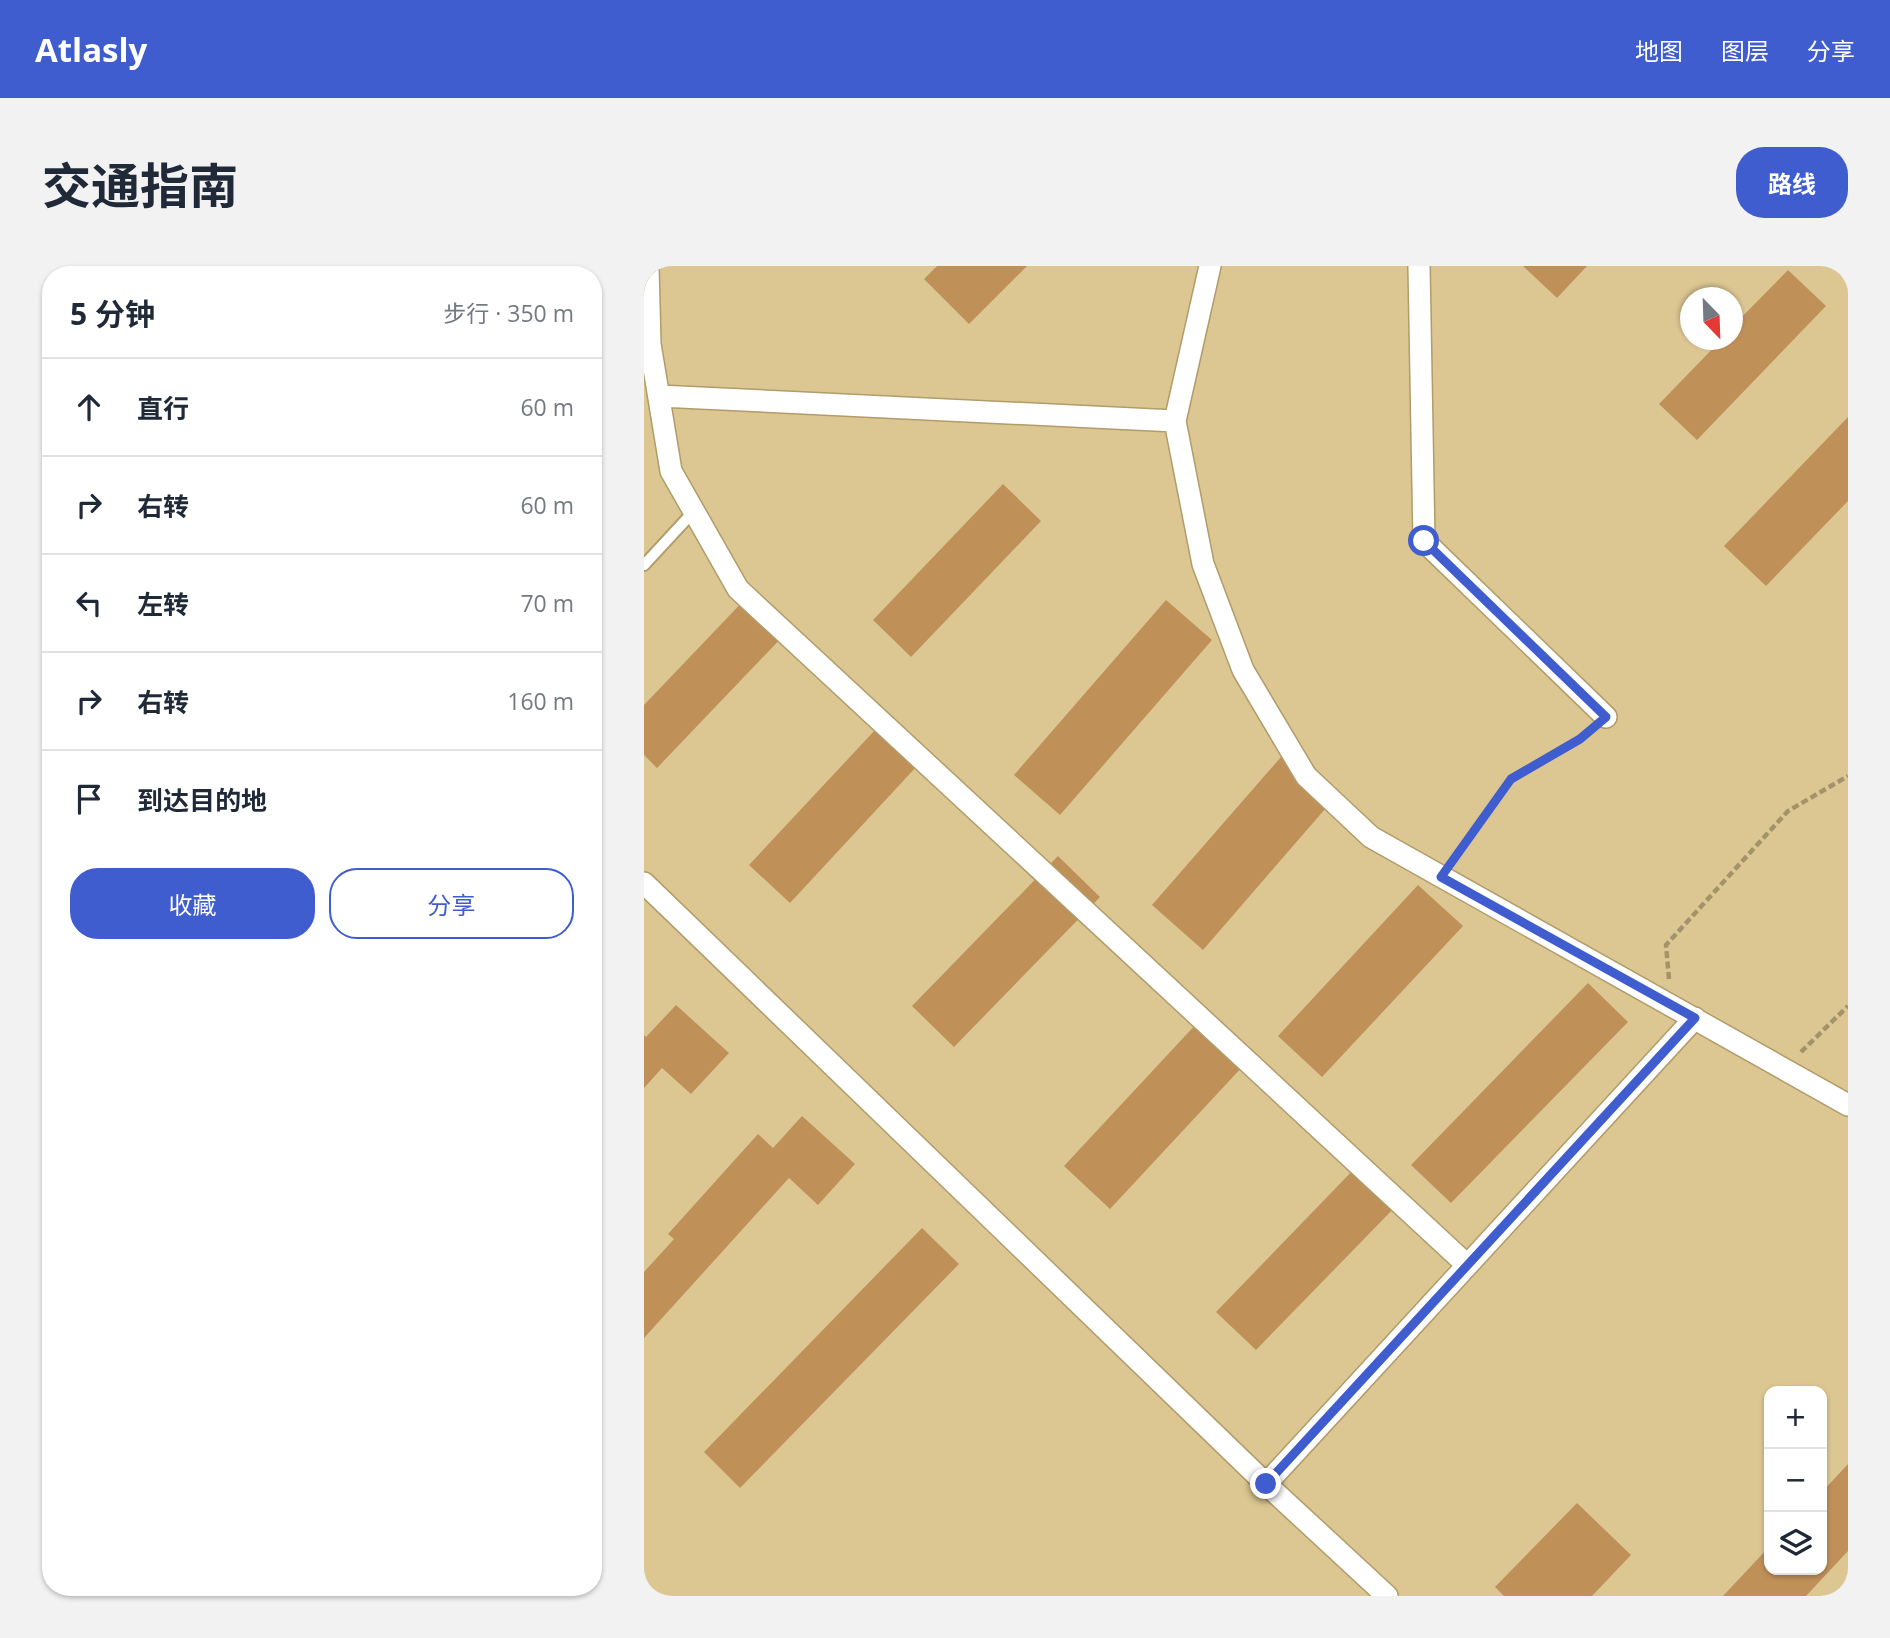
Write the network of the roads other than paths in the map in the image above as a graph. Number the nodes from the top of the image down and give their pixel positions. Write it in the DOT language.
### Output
graph roads {
  1 [pos="648,266"];
  2 [pos="1210,266"];
  3 [pos="1419,266"];
  4 [pos="659,396"];
  5 [pos="1175,421"];
  6 [pos="694,511"];
  7 [pos="644,565"];
  8 [pos="1606,717"];
  9 [pos="644,883"];
  10 [pos="1695,1018"];
  11 [pos="1848,1105"];
  12 [pos="1467,1265"];
  13 [pos="1266,1484"];
  14 [pos="1387,1596"];
  1 -- 4 [label="street"];
  2 -- 5 [label="street"];
  3 -- 8 [label="street"];
  4 -- 5 [label="street"];
  4 -- 6 [label="street"];
  5 -- 10 [label="street"];
  6 -- 7 [label="lane"];
  6 -- 12 [label="street"];
  9 -- 13 [label="street"];
  10 -- 11 [label="street"];
  10 -- 12 [label="street"];
  12 -- 13 [label="street"];
  13 -- 14 [label="street"];
}
